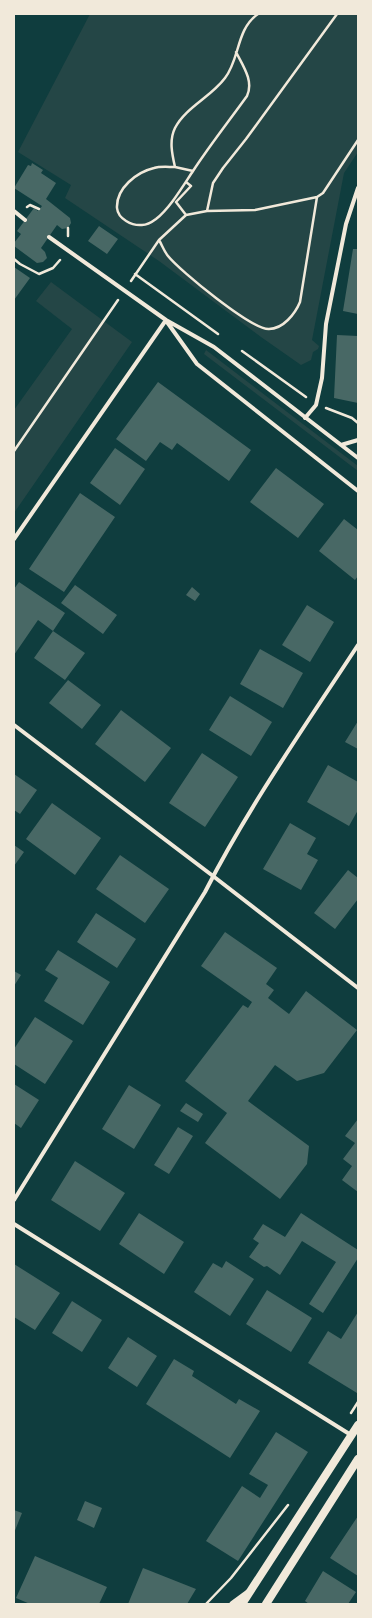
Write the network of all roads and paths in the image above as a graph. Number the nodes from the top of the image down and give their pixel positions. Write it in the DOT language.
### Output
graph roads {
  1 [pos="258,14"];
  2 [pos="337,14"];
  3 [pos="236,52"];
  4 [pos="358,140"];
  5 [pos="175,167"];
  6 [pos="193,171"];
  7 [pos="186,182"];
  8 [pos="358,188"];
  9 [pos="318,197"];
  10 [pos="206,211"];
  11 [pos="14,213"];
  12 [pos="186,215"];
  13 [pos="25,220"];
  14 [pos="49,237"];
  15 [pos="159,240"];
  16 [pos="68,250"];
  17 [pos="14,259"];
  18 [pos="135,274"];
  19 [pos="125,290"];
  20 [pos="166,320"];
  21 [pos="219,334"];
  22 [pos="238,348"];
  23 [pos="316,405"];
  24 [pos="305,418"];
  25 [pos="358,423"];
  26 [pos="358,440"];
  27 [pos="341,445"];
  28 [pos="14,451"];
  29 [pos="358,458"];
  30 [pos="358,491"];
  31 [pos="14,539"];
  32 [pos="358,645"];
  33 [pos="14,725"];
  34 [pos="213,876"];
  35 [pos="358,988"];
  36 [pos="14,1200"];
  37 [pos="14,1224"];
  38 [pos="358,1402"];
  39 [pos="358,1425"];
  40 [pos="341,1429"];
  41 [pos="352,1435"];
  42 [pos="358,1459"];
  43 [pos="292,1501"];
  44 [pos="253,1589"];
  45 [pos="206,1604"];
  46 [pos="233,1604"];
  47 [pos="242,1604"];
  48 [pos="266,1604"];
  1 -- 3 [label="path"];
  2 -- 10 [label="path"];
  3 -- 5 [label="path"];
  3 -- 6 [label="path"];
  4 -- 9 [label="path"];
  5 -- 6 [label="path"];
  5 -- 7 [label="path"];
  6 -- 7 [label="path"];
  7 -- 12 [label="path"];
  8 -- 23 [label="street"];
  9 -- 10 [label="path"];
  9 -- 15 [label="path"];
  10 -- 12 [label="path"];
  11 -- 13 [label="street"];
  12 -- 15 [label="path"];
  14 -- 16 [label="street"];
  15 -- 18 [label="path"];
  16 -- 17 [label="path"];
  16 -- 19 [label="street"];
  18 -- 19 [label="path"];
  18 -- 21 [label="path"];
  19 -- 20 [label="street"];
  19 -- 28 [label="path"];
  20 -- 24 [label="street"];
  20 -- 30 [label="street"];
  20 -- 31 [label="street"];
  22 -- 23 [label="path"];
  23 -- 24 [label="street"];
  23 -- 25 [label="path"];
  24 -- 27 [label="street"];
  26 -- 27 [label="street"];
  27 -- 29 [label="street"];
  32 -- 34 [label="street"];
  33 -- 34 [label="street"];
  34 -- 35 [label="street"];
  34 -- 36 [label="street"];
  37 -- 40 [label="street"];
  38 -- 40 [label="path"];
  39 -- 41 [label="main road"];
  40 -- 41 [label="street"];
  41 -- 44 [label="main road"];
  42 -- 48 [label="main road"];
  43 -- 45 [label="path"];
  44 -- 46 [label="street"];
  44 -- 47 [label="main road"];
}
